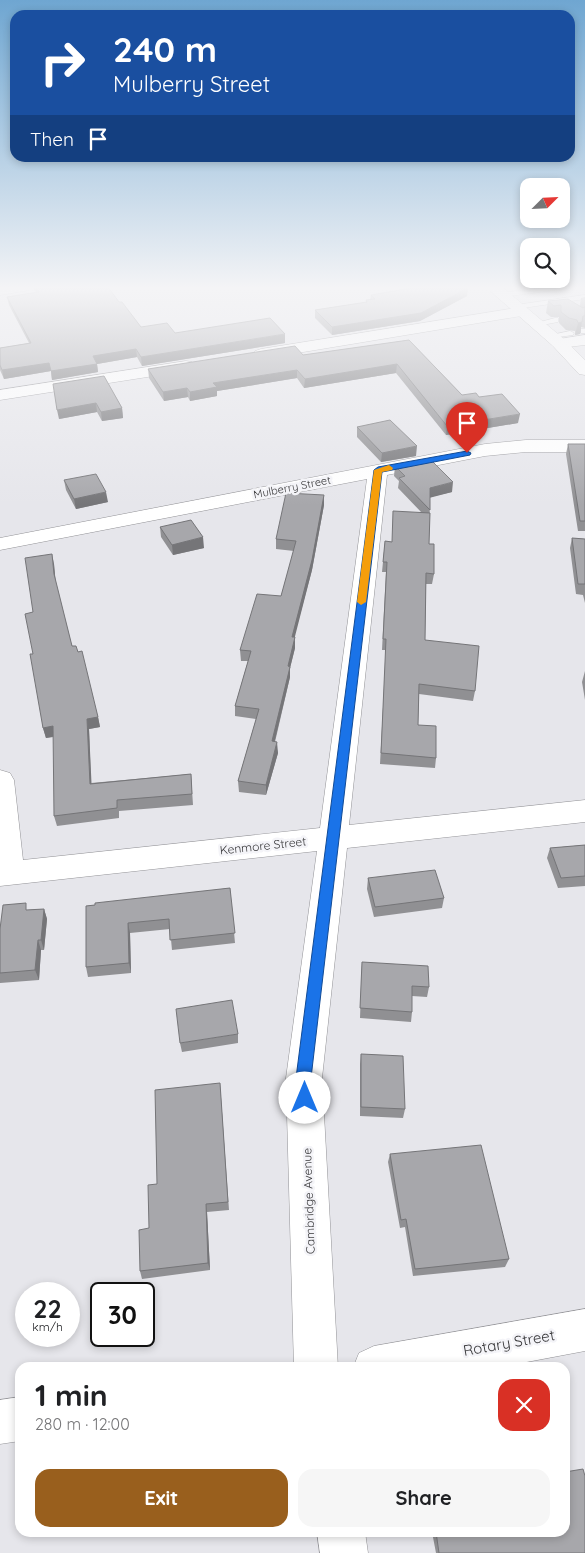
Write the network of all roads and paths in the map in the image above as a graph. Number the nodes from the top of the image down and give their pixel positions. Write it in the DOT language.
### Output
graph roads {
  1 [pos="197,364"];
  2 [pos="0,395"];
  3 [pos="585,446"];
  4 [pos="378,470"];
  5 [pos="0,544"];
  6 [pos="0,780"];
  7 [pos="585,811"];
  8 [pos="332,839"];
  9 [pos="5,873"];
  10 [pos="585,1330"];
  11 [pos="316,1362"];
  12 [pos="407,1362"];
  13 [pos="15,1420"];
  14 [pos="0,1422"];
  15 [pos="342,1537"];
  16 [pos="344,1553"];
  1 -- 2 [label="street"];
  3 -- 4 [label="street, Mulberry Street"];
  4 -- 5 [label="street, Mulberry Street"];
  4 -- 8 [label="street, Cambridge Avenue"];
  6 -- 9 [label="street"];
  7 -- 8 [label="street, Kenmore Street"];
  8 -- 9 [label="street, Kenmore Street"];
  8 -- 11 [label="street, Cambridge Avenue"];
  10 -- 12 [label="street, Rotary Street"];
  13 -- 14 [label="street"];
  15 -- 16 [label="street"];
}
